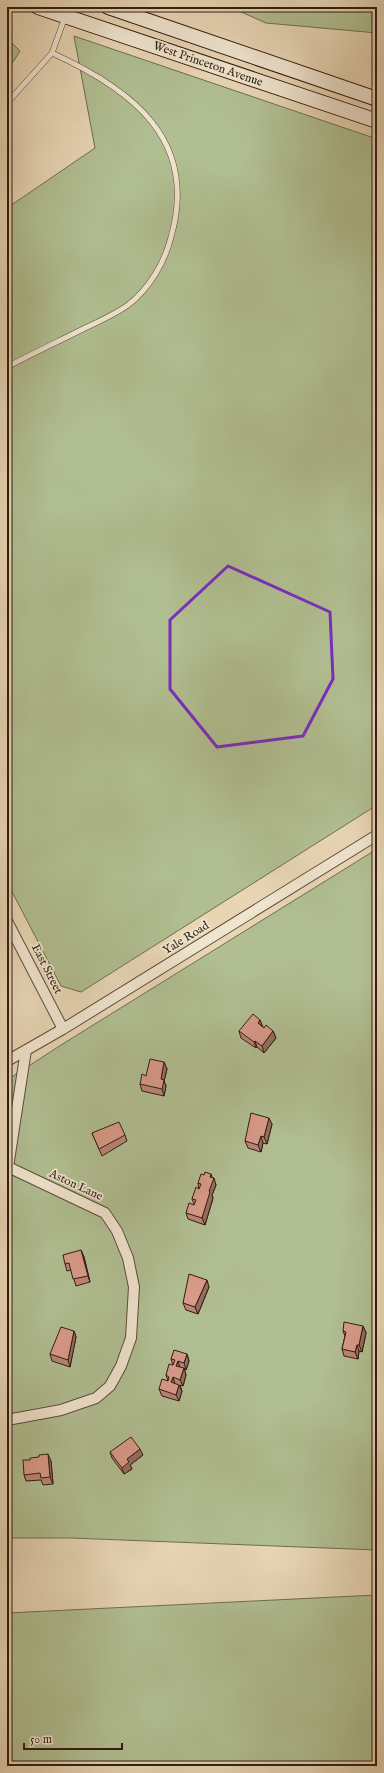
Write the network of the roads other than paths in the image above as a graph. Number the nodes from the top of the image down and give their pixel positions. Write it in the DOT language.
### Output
graph roads {
  1 [pos="38,7"];
  2 [pos="108,7"];
  3 [pos="65,16"];
  4 [pos="52,53"];
  5 [pos="377,99"];
  6 [pos="7,103"];
  7 [pos="377,121"];
  8 [pos="7,367"];
  9 [pos="377,835"];
  10 [pos="7,920"];
  11 [pos="63,1029"];
  12 [pos="26,1050"];
  13 [pos="7,1061"];
  14 [pos="8,1168"];
  15 [pos="7,1420"];
  1 -- 3 [label="street, West Princeton Avenue"];
  2 -- 5 [label="street, West Princeton Avenue"];
  3 -- 4 [label="lane"];
  3 -- 7 [label="street, West Princeton Avenue"];
  4 -- 6 [label="lane"];
  4 -- 8 [label="lane"];
  9 -- 11 [label="street, Yale Road"];
  10 -- 11 [label="street, East Street"];
  11 -- 12 [label="street, Yale Road"];
  12 -- 13 [label="street, Yale Road"];
  12 -- 14 [label="street, Aston Lane"];
  14 -- 15 [label="street, Aston Lane"];
}
